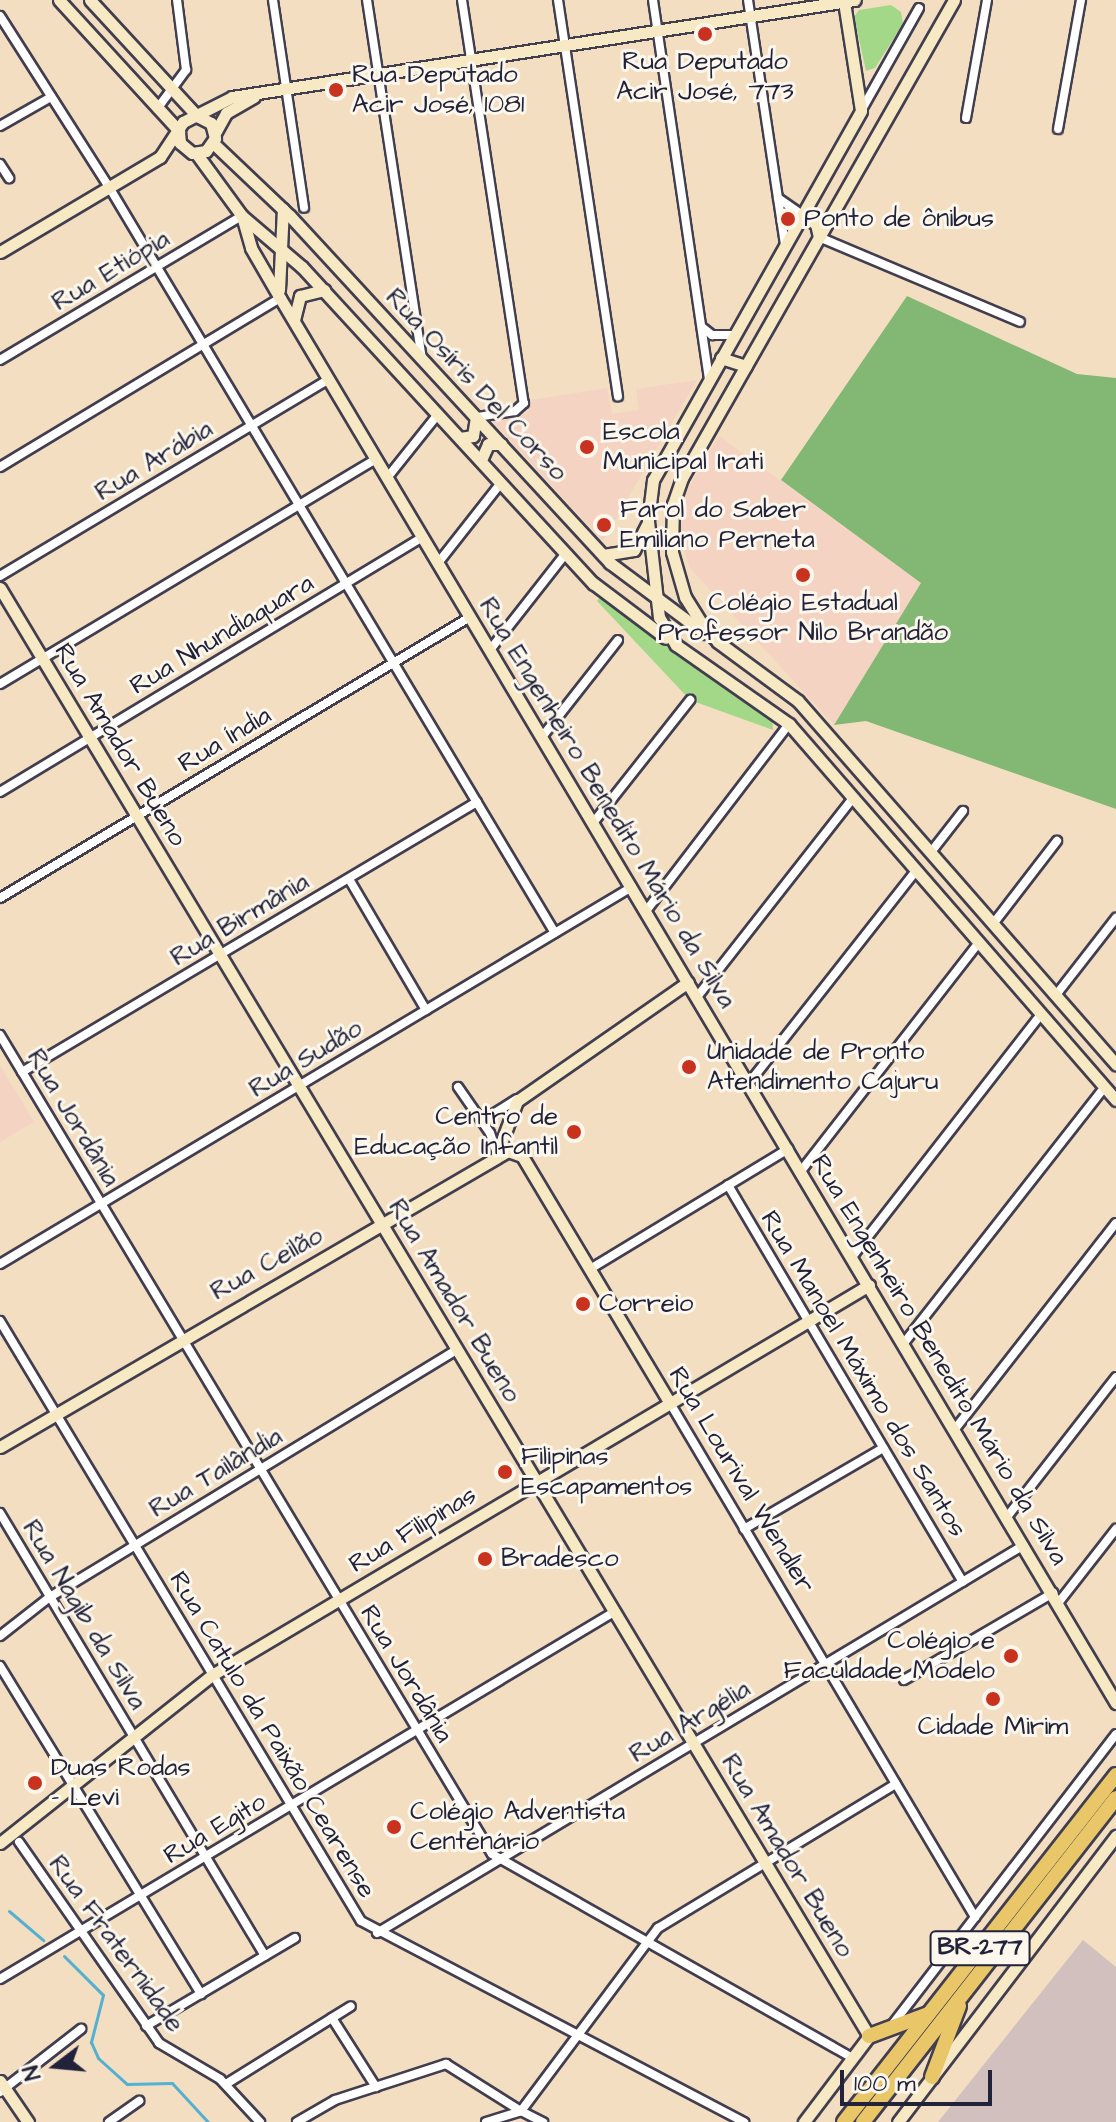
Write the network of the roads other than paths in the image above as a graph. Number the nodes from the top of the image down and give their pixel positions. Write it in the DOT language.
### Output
graph roads {
  1 [pos="59,0"];
  2 [pos="90,0"];
  3 [pos="177,0"];
  4 [pos="273,0"];
  5 [pos="367,0"];
  6 [pos="462,0"];
  7 [pos="558,0"];
  8 [pos="653,0"];
  9 [pos="748,0"];
  10 [pos="954,0"];
  11 [pos="987,0"];
  12 [pos="1081,0"];
  13 [pos="847,1"];
  14 [pos="919,8"];
  15 [pos="0,16"];
  16 [pos="750,16"];
  17 [pos="657,30"];
  18 [pos="565,44"];
  19 [pos="471,58"];
  20 [pos="378,73"];
  21 [pos="286,87"];
  22 [pos="171,88"];
  23 [pos="270,89"];
  24 [pos="51,97"];
  25 [pos="157,109"];
  26 [pos="861,111"];
  27 [pos="197,116"];
  28 [pos="966,118"];
  29 [pos="0,126"];
  30 [pos="1058,129"];
  31 [pos="179,131"];
  32 [pos="214,138"];
  33 [pos="192,152"];
  34 [pos="160,157"];
  35 [pos="0,164"];
  36 [pos="9,178"];
  37 [pos="109,187"];
  38 [pos="778,198"];
  39 [pos="304,208"];
  40 [pos="283,209"];
  41 [pos="802,215"];
  42 [pos="242,216"];
  43 [pos="819,237"];
  44 [pos="785,246"];
  45 [pos="279,247"];
  46 [pos="0,252"];
  47 [pos="156,267"];
  48 [pos="324,290"];
  49 [pos="280,298"];
  50 [pos="294,321"];
  51 [pos="1020,322"];
  52 [pos="702,326"];
  53 [pos="417,330"];
  54 [pos="734,335"];
  55 [pos="404,340"];
  56 [pos="203,345"];
  57 [pos="705,347"];
  58 [pos="721,358"];
  59 [pos="422,359"];
  60 [pos="0,360"];
  61 [pos="746,366"];
  62 [pos="329,379"];
  63 [pos="709,380"];
  64 [pos="618,396"];
  65 [pos="438,414"];
  66 [pos="476,417"];
  67 [pos="252,425"];
  68 [pos="460,438"];
  69 [pos="501,444"];
  70 [pos="376,459"];
  71 [pos="481,460"];
  72 [pos="0,467"];
  73 [pos="387,478"];
  74 [pos="501,483"];
  75 [pos="299,505"];
  76 [pos="648,521"];
  77 [pos="423,537"];
  78 [pos="566,553"];
  79 [pos="603,555"];
  80 [pos="438,563"];
  81 [pos="0,576"];
  82 [pos="346,584"];
  83 [pos="0,588"];
  84 [pos="656,601"];
  85 [pos="470,617"];
  86 [pos="618,640"];
  87 [pos="718,642"];
  88 [pos="676,645"];
  89 [pos="490,650"];
  90 [pos="43,659"];
  91 [pos="394,663"];
  92 [pos="0,684"];
  93 [pos="690,700"];
  94 [pos="789,724"];
  95 [pos="542,737"];
  96 [pos="90,738"];
  97 [pos="0,792"];
  98 [pos="853,798"];
  99 [pos="477,802"];
  100 [pos="891,808"];
  101 [pos="963,811"];
  102 [pos="137,816"];
  103 [pos="593,823"];
  104 [pos="874,823"];
  105 [pos="909,828"];
  106 [pos="1057,841"];
  107 [pos="895,846"];
  108 [pos="931,852"];
  109 [pos="916,871"];
  110 [pos="349,879"];
  111 [pos="632,887"];
  112 [pos="0,898"];
  113 [pos="646,911"];
  114 [pos="1116,918"];
  115 [pos="993,924"];
  116 [pos="555,933"];
  117 [pos="979,942"];
  118 [pos="220,955"];
  119 [pos="688,982"];
  120 [pos="1056,995"];
  121 [pos="697,997"];
  122 [pos="426,1010"];
  123 [pos="1068,1010"];
  124 [pos="1041,1014"];
  125 [pos="1052,1027"];
  126 [pos="0,1035"];
  127 [pos="1093,1037"];
  128 [pos="1077,1055"];
  129 [pos="1116,1064"];
  130 [pos="22,1072"];
  131 [pos="749,1083"];
  132 [pos="299,1086"];
  133 [pos="458,1087"];
  134 [pos="1105,1087"];
  135 [pos="525,1094"];
  136 [pos="1116,1100"];
  137 [pos="482,1121"];
  138 [pos="788,1149"];
  139 [pos="497,1154"];
  140 [pos="801,1171"];
  141 [pos="728,1185"];
  142 [pos="101,1204"];
  143 [pos="1116,1223"];
  144 [pos="383,1225"];
  145 [pos="852,1257"];
  146 [pos="0,1264"];
  147 [pos="590,1269"];
  148 [pos="869,1285"];
  149 [pos="0,1321"];
  150 [pos="808,1321"];
  151 [pos="181,1338"];
  152 [pos="904,1343"];
  153 [pos="457,1350"];
  154 [pos="1116,1377"];
  155 [pos="670,1403"];
  156 [pos="56,1414"];
  157 [pos="955,1429"];
  158 [pos="0,1447"];
  159 [pos="883,1448"];
  160 [pos="260,1469"];
  161 [pos="536,1482"];
  162 [pos="0,1513"];
  163 [pos="1007,1517"];
  164 [pos="744,1529"];
  165 [pos="1116,1529"];
  166 [pos="1024,1545"];
  167 [pos="135,1546"];
  168 [pos="963,1582"];
  169 [pos="50,1597"];
  170 [pos="1056,1598"];
  171 [pos="338,1600"];
  172 [pos="614,1612"];
  173 [pos="0,1636"];
  174 [pos="825,1664"];
  175 [pos="0,1666"];
  176 [pos="212,1675"];
  177 [pos="904,1680"];
  178 [pos="1114,1688"];
  179 [pos="1116,1703"];
  180 [pos="417,1731"];
  181 [pos="1116,1734"];
  182 [pos="134,1737"];
  183 [pos="693,1743"];
  184 [pos="1116,1760"];
  185 [pos="1116,1775"];
  186 [pos="896,1784"];
  187 [pos="75,1785"];
  188 [pos="1099,1796"];
  189 [pos="1116,1798"];
  190 [pos="291,1807"];
  191 [pos="19,1842"];
  192 [pos="1114,1842"];
  193 [pos="0,1843"];
  194 [pos="205,1859"];
  195 [pos="500,1860"];
  196 [pos="765,1863"];
  197 [pos="144,1895"];
  198 [pos="975,1917"];
  199 [pos="83,1933"];
  200 [pos="377,1933"];
  201 [pos="295,1938"];
  202 [pos="646,1941"];
  203 [pos="265,1956"];
  204 [pos="0,1979"];
  205 [pos="964,1991"];
  206 [pos="201,1994"];
  207 [pos="351,2006"];
  208 [pos="928,2014"];
  209 [pos="332,2018"];
  210 [pos="146,2026"];
  211 [pos="81,2029"];
  212 [pos="889,2029"];
  213 [pos="576,2035"];
  214 [pos="869,2036"];
  215 [pos="852,2058"];
  216 [pos="932,2077"];
  217 [pos="226,2084"];
  218 [pos="2,2087"];
  219 [pos="376,2087"];
  220 [pos="139,2101"];
  221 [pos="521,2111"];
  222 [pos="28,2122"];
  223 [pos="109,2122"];
  224 [pos="260,2122"];
  225 [pos="297,2122"];
  226 [pos="486,2122"];
  227 [pos="522,2122"];
  228 [pos="543,2122"];
  229 [pos="744,2122"];
  230 [pos="804,2122"];
  231 [pos="844,2122"];
  232 [pos="863,2122"];
  233 [pos="898,2122"];
  1 -- 25 [label="street"];
  2 -- 22 [label="street"];
  3 -- 22 [label="street"];
  4 -- 21 [label="street"];
  5 -- 20 [label="street"];
  6 -- 19 [label="street"];
  7 -- 18 [label="street"];
  8 -- 17 [label="street"];
  9 -- 16 [label="street"];
  10 -- 43 [label="street"];
  11 -- 28 [label="street"];
  12 -- 30 [label="street"];
  13 -- 16 [label="street"];
  13 -- 26 [label="street"];
  14 -- 26 [label="street"];
  15 -- 24 [label="street"];
  16 -- 17 [label="street"];
  16 -- 38 [label="street"];
  17 -- 18 [label="street"];
  17 -- 52 [label="street"];
  18 -- 19 [label="street"];
  18 -- 64 [label="street"];
  19 -- 20 [label="street"];
  19 -- 66 [label="street"];
  20 -- 21 [label="street"];
  20 -- 53 [label="street"];
  21 -- 23 [label="street"];
  21 -- 39 [label="street"];
  22 -- 25 [label="street"];
  22 -- 27 [label="street"];
  23 -- 27 [label="street"];
  23 -- 32 [label="street"];
  24 -- 29 [label="street"];
  24 -- 37 [label="street"];
  25 -- 31 [label="street"];
  26 -- 41 [label="street"];
  27 -- 31 [label="street"];
  27 -- 32 [label="street"];
  31 -- 33 [label="street"];
  31 -- 34 [label="street"];
  32 -- 33 [label="street"];
  32 -- 40 [label="street, Rua Osíris Del Corso"];
  33 -- 34 [label="street"];
  33 -- 42 [label="street, Rua Osíris Del Corso"];
  34 -- 37 [label="street"];
  35 -- 36 [label="street"];
  37 -- 46 [label="street"];
  37 -- 47 [label="street"];
  38 -- 41 [label="street"];
  38 -- 44 [label="street"];
  40 -- 45 [label="street"];
  40 -- 55 [label="street, Rua Osíris Del Corso"];
  41 -- 43 [label="street"];
  41 -- 44 [label="street"];
  42 -- 45 [label="street, Rua Osíris Del Corso"];
  42 -- 47 [label="street, Rua Etiópia"];
  42 -- 49 [label="street, Rua Engenheiro Benedito Mário da Silva"];
  43 -- 51 [label="street"];
  43 -- 61 [label="street"];
  44 -- 54 [label="street"];
  45 -- 48 [label="street, Rua Osíris Del Corso"];
  45 -- 49 [label="street"];
  47 -- 56 [label="street"];
  47 -- 60 [label="street, Rua Etiópia"];
  48 -- 50 [label="street"];
  48 -- 65 [label="street, Rua Osíris Del Corso"];
  49 -- 50 [label="street, Rua Engenheiro Benedito Mário da Silva"];
  49 -- 56 [label="street"];
  50 -- 62 [label="street, Rua Engenheiro Benedito Mário da Silva"];
  52 -- 54 [label="street"];
  52 -- 57 [label="street"];
  53 -- 55 [label="street"];
  53 -- 59 [label="street"];
  54 -- 58 [label="street"];
  55 -- 59 [label="street, Rua Osíris Del Corso"];
  56 -- 67 [label="street"];
  56 -- 72 [label="street"];
  57 -- 58 [label="street"];
  57 -- 63 [label="street"];
  58 -- 61 [label="street"];
  58 -- 63 [label="street"];
  59 -- 66 [label="street, Rua Osíris Del Corso"];
  61 -- 87 [label="street"];
  62 -- 67 [label="street, Rua Arábia"];
  62 -- 70 [label="street, Rua Engenheiro Benedito Mário da Silva"];
  63 -- 76 [label="street"];
  65 -- 68 [label="street, Rua Osíris Del Corso"];
  65 -- 73 [label="street"];
  66 -- 68 [label="street"];
  66 -- 69 [label="street, Rua Osíris Del Corso"];
  67 -- 75 [label="street"];
  67 -- 81 [label="street, Rua Arábia"];
  68 -- 71 [label="street, Rua Osíris Del Corso"];
  69 -- 71 [label="street"];
  69 -- 79 [label="street, Rua Osíris Del Corso"];
  70 -- 73 [label="street, Rua Engenheiro Benedito Mário da Silva"];
  70 -- 75 [label="street"];
  71 -- 74 [label="street, Rua Osíris Del Corso"];
  73 -- 77 [label="street, Rua Engenheiro Benedito Mário da Silva"];
  74 -- 78 [label="street, Rua Osíris Del Corso"];
  74 -- 80 [label="street"];
  75 -- 82 [label="street"];
  75 -- 90 [label="street"];
  76 -- 79 [label="street"];
  76 -- 84 [label="street"];
  77 -- 80 [label="street, Rua Engenheiro Benedito Mário da Silva"];
  77 -- 82 [label="street, Rua Nhundiaquara"];
  78 -- 88 [label="street, Rua Osíris Del Corso"];
  78 -- 89 [label="street"];
  79 -- 84 [label="street, Rua Osíris Del Corso"];
  80 -- 85 [label="street, Rua Engenheiro Benedito Mário da Silva"];
  82 -- 91 [label="street"];
  82 -- 96 [label="street, Rua Nhundiaquara"];
  83 -- 90 [label="street, Rua Amador Bueno"];
  84 -- 87 [label="street, Rua Osíris Del Corso"];
  84 -- 88 [label="street"];
  85 -- 89 [label="street, Rua Engenheiro Benedito Mário da Silva"];
  85 -- 91 [label="street, Rua Índia"];
  86 -- 95 [label="street"];
  87 -- 100 [label="street, Rua Osíris Del Corso"];
  88 -- 94 [label="street, Rua Osíris Del Corso"];
  89 -- 95 [label="street, Rua Engenheiro Benedito Mário da Silva"];
  90 -- 92 [label="street"];
  90 -- 96 [label="street, Rua Amador Bueno"];
  91 -- 99 [label="street"];
  91 -- 102 [label="street, Rua Índia"];
  93 -- 103 [label="street"];
  94 -- 98 [label="street, Rua Osíris Del Corso"];
  94 -- 113 [label="street"];
  95 -- 103 [label="street, Rua Engenheiro Benedito Mário da Silva"];
  96 -- 97 [label="street, Rua Nhundiaquara"];
  96 -- 102 [label="street, Rua Amador Bueno"];
  98 -- 104 [label="street, Rua Osíris Del Corso"];
  98 -- 121 [label="street"];
  99 -- 110 [label="street, Rua Birmânia"];
  99 -- 116 [label="street"];
  100 -- 104 [label="street"];
  100 -- 105 [label="street, Rua Osíris Del Corso"];
  101 -- 108 [label="street"];
  102 -- 112 [label="street, Rua Índia"];
  102 -- 118 [label="street, Rua Amador Bueno"];
  103 -- 111 [label="street, Rua Engenheiro Benedito Mário da Silva"];
  104 -- 107 [label="street, Rua Osíris Del Corso"];
  105 -- 107 [label="street"];
  105 -- 108 [label="street, Rua Osíris Del Corso"];
  106 -- 115 [label="street"];
  107 -- 109 [label="street, Rua Osíris Del Corso"];
  108 -- 115 [label="street, Rua Osíris Del Corso"];
  109 -- 117 [label="street, Rua Osíris Del Corso"];
  109 -- 131 [label="street"];
  110 -- 118 [label="street, Rua Birmânia"];
  110 -- 122 [label="street"];
  111 -- 113 [label="street, Rua Engenheiro Benedito Mário da Silva"];
  111 -- 116 [label="street, Rua Sudão"];
  113 -- 119 [label="street, Rua Engenheiro Benedito Mário da Silva"];
  114 -- 120 [label="street"];
  115 -- 120 [label="street, Rua Osíris Del Corso"];
  116 -- 122 [label="street, Rua Sudão"];
  117 -- 124 [label="street, Rua Osíris Del Corso"];
  117 -- 140 [label="street"];
  118 -- 130 [label="street, Rua Birmânia"];
  118 -- 132 [label="street, Rua Amador Bueno"];
  119 -- 121 [label="street, Rua Engenheiro Benedito Mário da Silva"];
  119 -- 135 [label="street"];
  120 -- 123 [label="street, Rua Osíris Del Corso"];
  121 -- 131 [label="street, Rua Engenheiro Benedito Mário da Silva"];
  122 -- 132 [label="street, Rua Sudão"];
  123 -- 125 [label="street"];
  123 -- 127 [label="street, Rua Osíris Del Corso"];
  124 -- 125 [label="street, Rua Osíris Del Corso"];
  124 -- 145 [label="street"];
  125 -- 128 [label="street, Rua Osíris Del Corso"];
  126 -- 130 [label="street, Rua Jordânia"];
  127 -- 128 [label="street"];
  127 -- 129 [label="street, Rua Osíris Del Corso"];
  128 -- 134 [label="street, Rua Osíris Del Corso"];
  130 -- 142 [label="street, Rua Jordânia"];
  131 -- 138 [label="street, Rua Engenheiro Benedito Mário da Silva"];
  132 -- 142 [label="street, Rua Sudão"];
  132 -- 144 [label="street, Rua Amador Bueno"];
  133 -- 137 [label="street"];
  134 -- 136 [label="street, Rua Osíris Del Corso"];
  134 -- 152 [label="street"];
  135 -- 137 [label="street"];
  135 -- 139 [label="street"];
  137 -- 139 [label="street"];
  138 -- 140 [label="street, Rua Engenheiro Benedito Mário da Silva"];
  138 -- 141 [label="street"];
  139 -- 144 [label="street, Rua Ceilão"];
  139 -- 147 [label="street, Rua Lourival Wendler"];
  140 -- 145 [label="street, Rua Engenheiro Benedito Mário da Silva"];
  141 -- 147 [label="street"];
  141 -- 150 [label="street, Rua Manoel Máximo dos Santos"];
  142 -- 146 [label="street, Rua Sudão"];
  142 -- 151 [label="street, Rua Jordânia"];
  143 -- 157 [label="street"];
  144 -- 151 [label="street, Rua Ceilão"];
  144 -- 153 [label="street, Rua Amador Bueno"];
  145 -- 148 [label="street, Rua Engenheiro Benedito Mário da Silva"];
  147 -- 155 [label="street, Rua Lourival Wendler"];
  148 -- 150 [label="street, Rua Filipinas"];
  148 -- 152 [label="street, Rua Engenheiro Benedito Mário da Silva"];
  149 -- 156 [label="street, Rua Catulo da Paixão Cearense"];
  150 -- 155 [label="street, Rua Filipinas"];
  150 -- 159 [label="street, Rua Manoel Máximo dos Santos"];
  151 -- 156 [label="street, Rua Ceilão"];
  151 -- 160 [label="street, Rua Jordânia"];
  152 -- 157 [label="street, Rua Engenheiro Benedito Mário da Silva"];
  153 -- 160 [label="street, Rua Tailândia"];
  153 -- 161 [label="street, Rua Amador Bueno"];
  154 -- 163 [label="street"];
  155 -- 161 [label="street, Rua Filipinas"];
  155 -- 164 [label="street, Rua Lourival Wendler"];
  156 -- 158 [label="street, Rua Ceilão"];
  156 -- 167 [label="street, Rua Catulo da Paixão Cearense"];
  157 -- 163 [label="street, Rua Engenheiro Benedito Mário da Silva"];
  159 -- 164 [label="street"];
  159 -- 168 [label="street, Rua Manoel Máximo dos Santos"];
  160 -- 167 [label="street, Rua Tailândia"];
  160 -- 171 [label="street, Rua Jordânia"];
  161 -- 171 [label="street, Rua Filipinas"];
  161 -- 172 [label="street, Rua Amador Bueno"];
  162 -- 169 [label="street, Rua Nagib da Silva"];
  163 -- 166 [label="street, Rua Engenheiro Benedito Mário da Silva"];
  164 -- 174 [label="street, Rua Lourival Wendler"];
  165 -- 170 [label="street"];
  166 -- 168 [label="street, Rua Argélia"];
  166 -- 170 [label="street, Rua Engenheiro Benedito Mário da Silva"];
  167 -- 169 [label="street, Rua Tailândia"];
  167 -- 176 [label="street, Rua Catulo da Paixão Cearense"];
  168 -- 174 [label="street, Rua Argélia"];
  169 -- 173 [label="street, Rua Tailândia"];
  169 -- 182 [label="street, Rua Nagib da Silva"];
  170 -- 177 [label="street"];
  170 -- 178 [label="street, Rua Engenheiro Benedito Mário da Silva"];
  171 -- 176 [label="street, Rua Filipinas"];
  171 -- 180 [label="street, Rua Jordânia"];
  172 -- 180 [label="street, Rua Egito"];
  172 -- 183 [label="street, Rua Amador Bueno"];
  174 -- 183 [label="street, Rua Argélia"];
  174 -- 186 [label="street, Rua Lourival Wendler"];
  175 -- 187 [label="street"];
  176 -- 182 [label="street, Rua Filipinas"];
  176 -- 190 [label="street, Rua Catulo da Paixão Cearense"];
  178 -- 179 [label="street, Rua Engenheiro Benedito Mário da Silva"];
  180 -- 190 [label="street, Rua Egito"];
  180 -- 195 [label="street, Rua Jordânia"];
  181 -- 198 [label="street"];
  182 -- 187 [label="street, Rua Filipinas"];
  182 -- 194 [label="street, Rua Nagib da Silva"];
  183 -- 195 [label="street, Rua Argélia"];
  183 -- 196 [label="street, Rua Amador Bueno"];
  184 -- 188 [label="highway"];
  185 -- 188 [label="highway, BR-277"];
  186 -- 196 [label="street"];
  186 -- 198 [label="street, Rua Lourival Wendler"];
  187 -- 193 [label="street, Rua Filipinas"];
  187 -- 197 [label="street"];
  188 -- 208 [label="highway, BR-277"];
  189 -- 205 [label="highway, BR-277"];
  190 -- 194 [label="street, Rua Egito"];
  190 -- 200 [label="street, Rua Catulo da Paixão Cearense"];
  191 -- 199 [label="street, Rua Fraternidade"];
  192 -- 216 [label="street"];
  194 -- 197 [label="street, Rua Egito"];
  194 -- 203 [label="street, Rua Nagib da Silva"];
  195 -- 200 [label="street, Rua Argélia"];
  195 -- 202 [label="street, Rua Jordânia"];
  196 -- 202 [label="street"];
  196 -- 214 [label="street, Rua Amador Bueno"];
  197 -- 199 [label="street, Rua Egito"];
  197 -- 206 [label="street"];
  198 -- 212 [label="street"];
  199 -- 204 [label="street, Rua Egito"];
  199 -- 210 [label="street, Rua Fraternidade"];
  200 -- 213 [label="street, Rua Catulo da Paixão Cearense"];
  201 -- 203 [label="street"];
  202 -- 213 [label="street"];
  202 -- 215 [label="street, Rua Jordânia"];
  203 -- 206 [label="street"];
  205 -- 216 [label="highway"];
  205 -- 232 [label="highway, BR-277"];
  206 -- 210 [label="street"];
  207 -- 209 [label="street"];
  208 -- 212 [label="highway"];
  208 -- 231 [label="highway, BR-277"];
  209 -- 217 [label="street"];
  209 -- 219 [label="street"];
  210 -- 217 [label="street, Rua Fraternidade"];
  211 -- 218 [label="street"];
  212 -- 214 [label="highway"];
  213 -- 221 [label="street"];
  213 -- 229 [label="street, Rua Catulo da Paixão Cearense"];
  214 -- 215 [label="street"];
  215 -- 230 [label="street"];
  216 -- 233 [label="street"];
  217 -- 224 [label="street, Rua Fraternidade"];
  218 -- 222 [label="street"];
  219 -- 221 [label="street"];
  219 -- 225 [label="street"];
  220 -- 223 [label="street"];
  221 -- 226 [label="street"];
  221 -- 227 [label="street"];
  221 -- 228 [label="street"];
}
